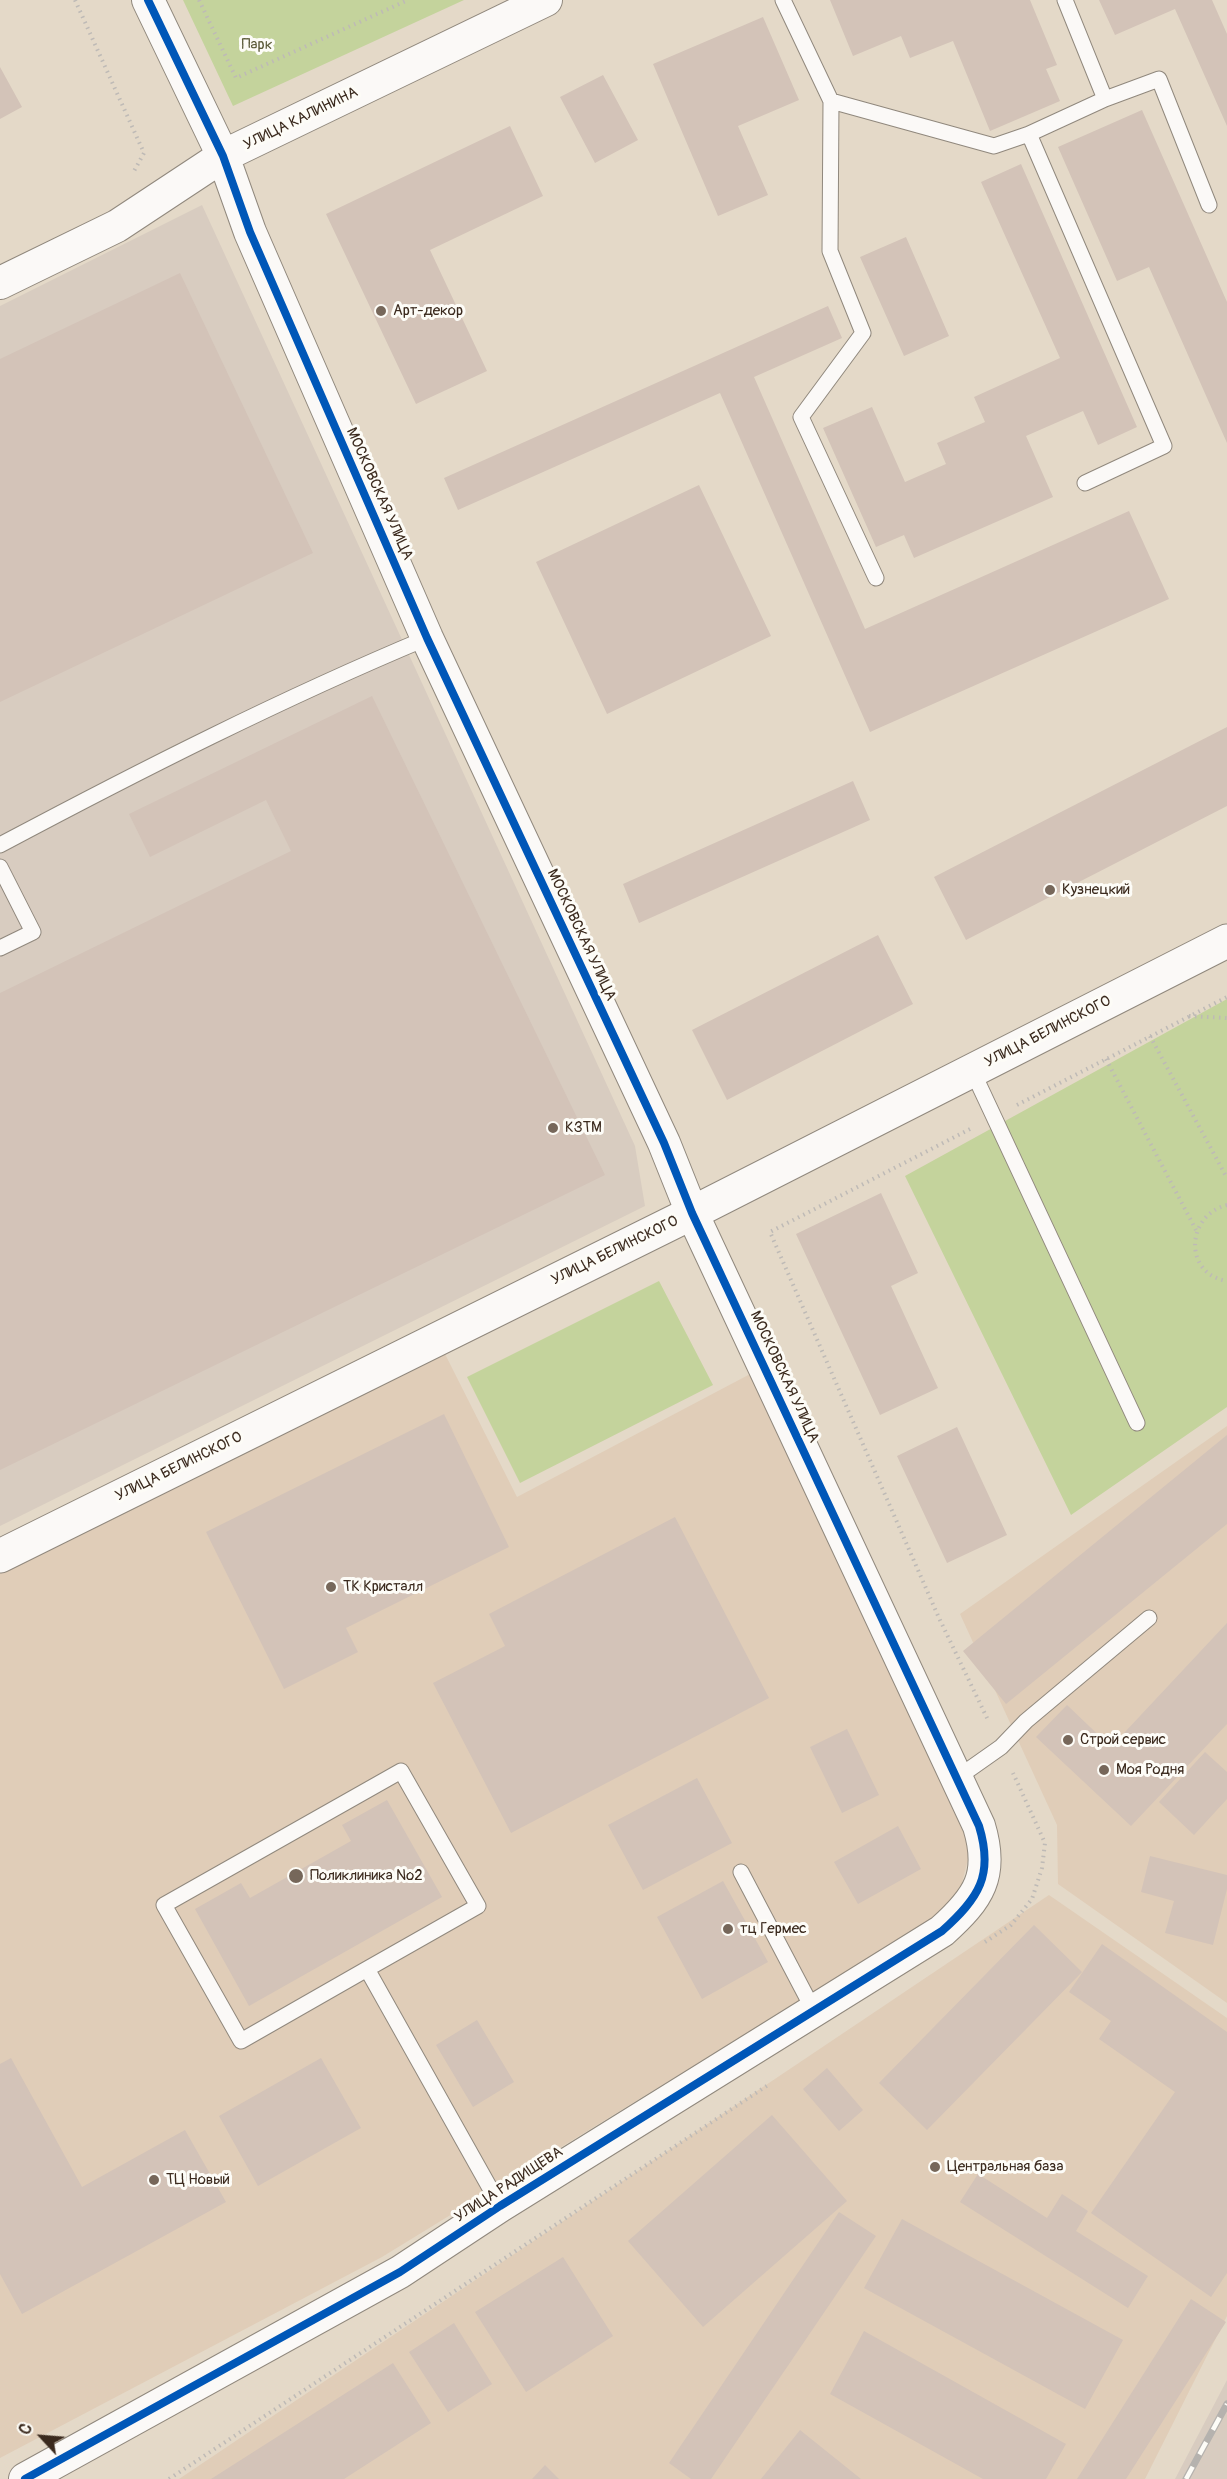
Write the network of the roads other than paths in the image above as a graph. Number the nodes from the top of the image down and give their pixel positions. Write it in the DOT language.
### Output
graph roads {
  1 [pos="148,0"];
  2 [pos="546,0"];
  3 [pos="783,0"];
  4 [pos="1065,0"];
  5 [pos="1106,99"];
  6 [pos="831,101"];
  7 [pos="1029,134"];
  8 [pos="223,156"];
  9 [pos="1209,205"];
  10 [pos="0,283"];
  11 [pos="1085,483"];
  12 [pos="876,578"];
  13 [pos="427,638"];
  14 [pos="0,845"];
  15 [pos="0,867"];
  16 [pos="1227,941"];
  17 [pos="0,948"];
  18 [pos="972,1071"];
  19 [pos="692,1213"];
  20 [pos="1137,1423"];
  21 [pos="0,1556"];
  22 [pos="1149,1618"];
  23 [pos="957,1778"];
  24 [pos="741,1872"];
  25 [pos="981,1881"];
  26 [pos="367,1969"];
  27 [pos="814,2011"];
  28 [pos="500,2206"];
  29 [pos="25,2479"];
  1 -- 8 [label="street, МОСКОВСКАЯ УЛИЦА"];
  2 -- 8 [label="street, УЛИЦА КАЛИНИНА"];
  3 -- 6 [label="lane"];
  4 -- 5 [label="lane"];
  5 -- 7 [label="lane"];
  5 -- 9 [label="lane"];
  6 -- 7 [label="lane"];
  6 -- 12 [label="lane"];
  7 -- 11 [label="lane"];
  8 -- 10 [label="street, УЛИЦА КАЛИНИНА"];
  8 -- 13 [label="street, МОСКОВСКАЯ УЛИЦА"];
  13 -- 14 [label="lane"];
  13 -- 19 [label="street, МОСКОВСКАЯ УЛИЦА"];
  15 -- 17 [label="lane"];
  16 -- 18 [label="street, УЛИЦА БЕЛИНСКОГО"];
  18 -- 19 [label="street, УЛИЦА БЕЛИНСКОГО"];
  18 -- 20 [label="lane"];
  19 -- 21 [label="street, УЛИЦА БЕЛИНСКОГО"];
  19 -- 23 [label="street, МОСКОВСКАЯ УЛИЦА"];
  22 -- 23 [label="lane"];
  23 -- 25 [label="street, МОСКОВСКАЯ УЛИЦА"];
  24 -- 27 [label="lane"];
  25 -- 27 [label="street, УЛИЦА РАДИЩЕВА"];
  26 -- 26 [label="lane"];
  26 -- 28 [label="lane"];
  27 -- 28 [label="street, УЛИЦА РАДИЩЕВА"];
  28 -- 29 [label="street, УЛИЦА РАДИЩЕВА"];
}
